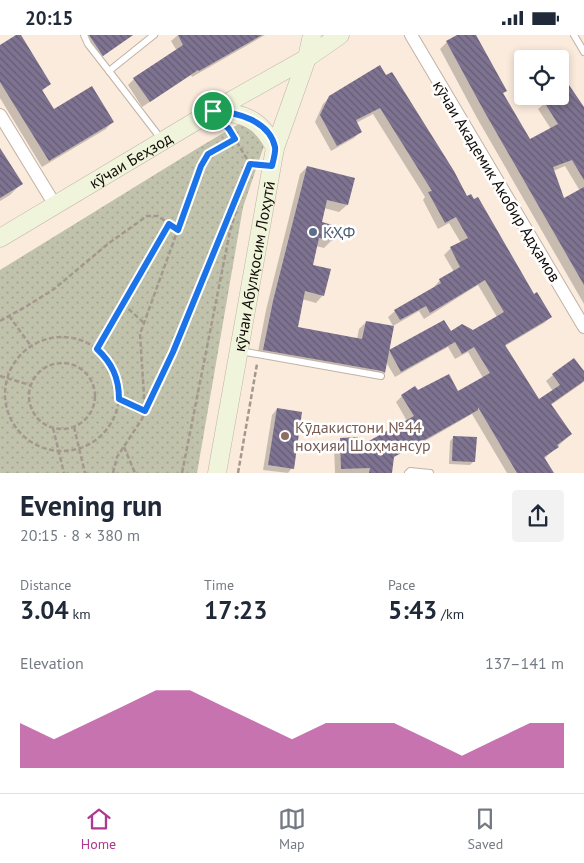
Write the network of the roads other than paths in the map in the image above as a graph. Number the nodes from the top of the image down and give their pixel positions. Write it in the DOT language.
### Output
graph roads {
  1 [pos="84,35"];
  2 [pos="154,35"];
  3 [pos="312,35"];
  4 [pos="340,35"];
  5 [pos="411,35"];
  6 [pos="574,35"];
  7 [pos="584,52"];
  8 [pos="307,57"];
  9 [pos="109,71"];
  10 [pos="212,111"];
  11 [pos="0,115"];
  12 [pos="162,141"];
  13 [pos="275,148"];
  14 [pos="54,205"];
  15 [pos="0,238"];
  16 [pos="584,327"];
  17 [pos="239,351"];
  18 [pos="380,376"];
  19 [pos="217,473"];
  20 [pos="408,473"];
  21 [pos="430,473"];
  1 -- 9 [label="lane"];
  2 -- 9 [label="lane"];
  3 -- 8 [label="street, кӯчаи Абулқосим Лоҳутӣ"];
  4 -- 8 [label="street, кӯчаи Беҳзод"];
  5 -- 16 [label="street, кӯчаи Академик Акобир Адҳамов"];
  6 -- 7 [label="lane"];
  8 -- 10 [label="street, кӯчаи Беҳзод"];
  8 -- 13 [label="street, кӯчаи Абулқосим Лоҳутӣ"];
  9 -- 12 [label="lane"];
  10 -- 12 [label="street, кӯчаи Беҳзод"];
  10 -- 13 [label="street"];
  11 -- 14 [label="street"];
  12 -- 14 [label="street, кӯчаи Беҳзод"];
  13 -- 17 [label="street, кӯчаи Абулқосим Лоҳутӣ"];
  14 -- 15 [label="street, кӯчаи Беҳзод"];
  17 -- 18 [label="lane"];
  17 -- 19 [label="street, кӯчаи Абулқосим Лоҳутӣ"];
  20 -- 21 [label="lane"];
}
